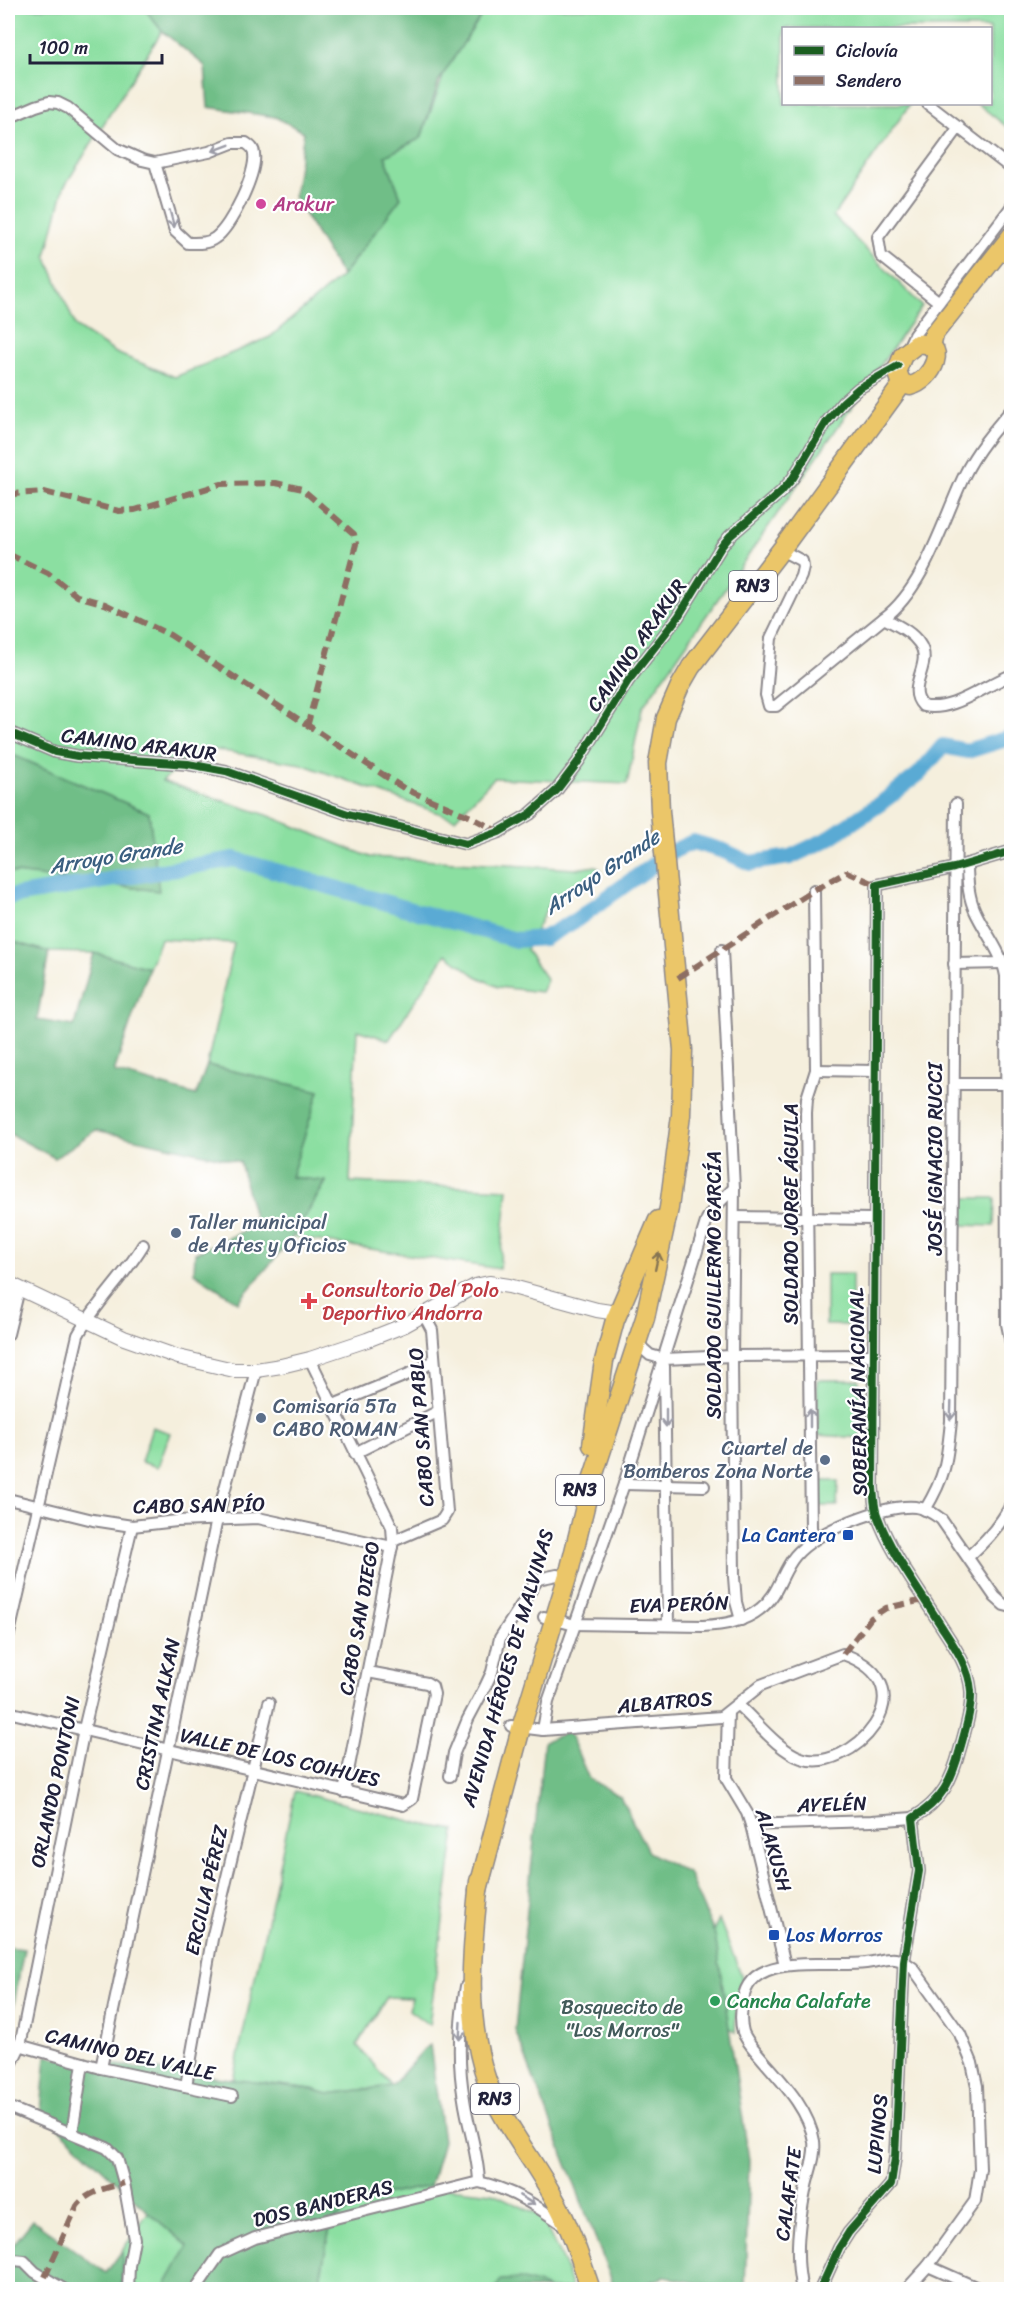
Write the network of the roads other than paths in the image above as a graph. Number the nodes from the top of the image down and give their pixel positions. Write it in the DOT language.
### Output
graph roads {
  1 [pos="929,105"];
  2 [pos="8,118"];
  3 [pos="959,127"];
  4 [pos="155,163"];
  5 [pos="1011,169"];
  6 [pos="1011,206"];
  7 [pos="1011,235"];
  8 [pos="939,302"];
  9 [pos="931,347"];
  10 [pos="907,350"];
  11 [pos="900,375"];
  12 [pos="1011,409"];
  13 [pos="781,550"];
  14 [pos="884,618"];
  15 [pos="1011,675"];
  16 [pos="8,732"];
  17 [pos="956,804"];
  18 [pos="1011,851"];
  19 [pos="967,864"];
  20 [pos="954,868"];
  21 [pos="814,890"];
  22 [pos="722,950"];
  23 [pos="1004,963"];
  24 [pos="954,964"];
  25 [pos="816,1070"];
  26 [pos="875,1071"];
  27 [pos="954,1084"];
  28 [pos="1008,1084"];
  29 [pos="671,1185"];
  30 [pos="734,1188"];
  31 [pos="734,1217"];
  32 [pos="808,1218"];
  33 [pos="873,1219"];
  34 [pos="143,1245"];
  35 [pos="14,1286"];
  36 [pos="597,1310"];
  37 [pos="618,1310"];
  38 [pos="424,1315"];
  39 [pos="645,1318"];
  40 [pos="86,1320"];
  41 [pos="8,1334"];
  42 [pos="610,1338"];
  43 [pos="639,1338"];
  44 [pos="1011,1348"];
  45 [pos="650,1355"];
  46 [pos="873,1355"];
  47 [pos="732,1356"];
  48 [pos="810,1356"];
  49 [pos="310,1359"];
  50 [pos="664,1359"];
  51 [pos="434,1360"];
  52 [pos="604,1361"];
  53 [pos="630,1366"];
  54 [pos="256,1370"];
  55 [pos="331,1406"];
  56 [pos="438,1412"];
  57 [pos="354,1453"];
  58 [pos="624,1484"];
  59 [pos="666,1485"];
  60 [pos="704,1486"];
  61 [pos="8,1499"];
  62 [pos="1011,1503"];
  63 [pos="39,1508"];
  64 [pos="926,1510"];
  65 [pos="877,1513"];
  66 [pos="217,1519"];
  67 [pos="132,1526"];
  68 [pos="815,1538"];
  69 [pos="393,1544"];
  70 [pos="968,1557"];
  71 [pos="557,1575"];
  72 [pos="1011,1607"];
  73 [pos="549,1618"];
  74 [pos="741,1620"];
  75 [pos="576,1624"];
  76 [pos="668,1625"];
  77 [pos="8,1638"];
  78 [pos="368,1672"];
  79 [pos="269,1703"];
  80 [pos="738,1705"];
  81 [pos="8,1712"];
  82 [pos="728,1712"];
  83 [pos="516,1727"];
  84 [pos="84,1729"];
  85 [pos="543,1730"];
  86 [pos="168,1749"];
  87 [pos="253,1770"];
  88 [pos="450,1776"];
  89 [pos="344,1792"];
  90 [pos="913,1818"];
  91 [pos="751,1825"];
  92 [pos="471,1952"];
  93 [pos="904,1961"];
  94 [pos="785,1965"];
  95 [pos="8,2042"];
  96 [pos="20,2046"];
  97 [pos="83,2063"];
  98 [pos="101,2068"];
  99 [pos="8,2071"];
  100 [pos="186,2086"];
  101 [pos="232,2096"];
  102 [pos="8,2108"];
  103 [pos="72,2133"];
  104 [pos="479,2182"];
  105 [pos="569,2229"];
  106 [pos="8,2264"];
  107 [pos="928,2266"];
  108 [pos="65,2289"];
  109 [pos="128,2289"];
  110 [pos="195,2289"];
  111 [pos="591,2289"];
  112 [pos="802,2289"];
  113 [pos="820,2289"];
  114 [pos="906,2289"];
  115 [pos="982,2289"];
  1 -- 3 [label="street"];
  2 -- 4 [label="street"];
  3 -- 5 [label="street"];
  3 -- 8 [label="street"];
  4 -- 4 [label="street, one-way"];
  6 -- 8 [label="street, AVENIDA HÉROES DE MALVINAS"];
  7 -- 9 [label="highway"];
  8 -- 10 [label="street, AVENIDA HÉROES DE MALVINAS"];
  9 -- 10 [label="highway"];
  9 -- 11 [label="highway"];
  10 -- 11 [label="highway, AVENIDA HÉROES DE MALVINAS / RN3"];
  11 -- 13 [label="highway, AVENIDA HÉROES DE MALVINAS / RN3"];
  11 -- 16 [label="street, CAMINO ARAKUR"];
  12 -- 14 [label="street"];
  13 -- 14 [label="street"];
  13 -- 29 [label="highway, AVENIDA HÉROES DE MALVINAS / RN3"];
  14 -- 15 [label="street"];
  17 -- 20 [label="street, JOSÉ IGNACIO RUCCI"];
  18 -- 19 [label="street"];
  19 -- 20 [label="street"];
  19 -- 23 [label="street"];
  20 -- 24 [label="street, JOSÉ IGNACIO RUCCI"];
  20 -- 26 [label="street, SOBERANÍA NACIONAL"];
  21 -- 25 [label="street, SOLDADO JORGE ÁGUILA"];
  22 -- 30 [label="street, SOLDADO GUILLERMO GARCÍA"];
  23 -- 24 [label="street"];
  23 -- 28 [label="street"];
  24 -- 27 [label="street, JOSÉ IGNACIO RUCCI"];
  25 -- 26 [label="street"];
  25 -- 32 [label="street, SOLDADO JORGE ÁGUILA"];
  26 -- 33 [label="street, SOBERANÍA NACIONAL"];
  27 -- 28 [label="street"];
  27 -- 64 [label="street, JOSÉ IGNACIO RUCCI, one-way"];
  28 -- 44 [label="street"];
  29 -- 37 [label="highway, AVENIDA HÉROES DE MALVINAS / RN3"];
  39 -- 29 [label="highway, AVENIDA HÉROES DE MALVINAS / RN3, one-way"];
  30 -- 31 [label="street, SOLDADO GUILLERMO GARCÍA"];
  30 -- 50 [label="street"];
  31 -- 32 [label="street"];
  31 -- 47 [label="street, SOLDADO GUILLERMO GARCÍA"];
  32 -- 33 [label="street"];
  32 -- 48 [label="street, SOLDADO JORGE ÁGUILA"];
  33 -- 46 [label="street, SOBERANÍA NACIONAL"];
  34 -- 40 [label="street"];
  35 -- 40 [label="street"];
  35 -- 41 [label="street"];
  36 -- 37 [label="street"];
  36 -- 38 [label="street"];
  36 -- 42 [label="street"];
  37 -- 39 [label="highway"];
  37 -- 42 [label="highway, AVENIDA HÉROES DE MALVINAS / RN3"];
  38 -- 49 [label="street"];
  38 -- 51 [label="street, CABO SAN PABLO"];
  39 -- 43 [label="highway, AVENIDA HÉROES DE MALVINAS / RN3"];
  40 -- 54 [label="street"];
  40 -- 63 [label="street"];
  42 -- 52 [label="highway, AVENIDA HÉROES DE MALVINAS / RN3"];
  43 -- 45 [label="street"];
  43 -- 53 [label="highway, AVENIDA HÉROES DE MALVINAS / RN3"];
  45 -- 50 [label="street"];
  45 -- 53 [label="street"];
  46 -- 48 [label="street"];
  46 -- 65 [label="street, SOBERANÍA NACIONAL"];
  47 -- 48 [label="street"];
  47 -- 50 [label="street"];
  47 -- 74 [label="street, SOLDADO GUILLERMO GARCÍA"];
  68 -- 48 [label="street, SOLDADO JORGE ÁGUILA, one-way"];
  49 -- 54 [label="street"];
  49 -- 55 [label="street, CABO SAN DIEGO"];
  50 -- 58 [label="street"];
  50 -- 59 [label="street, one-way"];
  51 -- 55 [label="street"];
  51 -- 56 [label="street, CABO SAN PABLO"];
  52 -- 53 [label="highway"];
  52 -- 71 [label="highway, AVENIDA HÉROES DE MALVINAS / RN3"];
  53 -- 73 [label="highway, AVENIDA HÉROES DE MALVINAS / RN3"];
  54 -- 66 [label="street, CRISTINA ALKAN"];
  55 -- 57 [label="street, CABO SAN DIEGO"];
  56 -- 57 [label="street"];
  56 -- 69 [label="street, CABO SAN PABLO"];
  57 -- 69 [label="street, CABO SAN DIEGO"];
  58 -- 59 [label="street"];
  58 -- 75 [label="street"];
  59 -- 60 [label="street"];
  59 -- 76 [label="street"];
  61 -- 63 [label="street, CABO SAN PÍO"];
  62 -- 70 [label="street"];
  63 -- 67 [label="street, CABO SAN PÍO"];
  63 -- 77 [label="street"];
  64 -- 65 [label="street, EVA PERÓN"];
  64 -- 70 [label="street"];
  65 -- 68 [label="street, EVA PERÓN"];
  65 -- 90 [label="street, SOBERANÍA NACIONAL"];
  66 -- 67 [label="street, CABO SAN PÍO"];
  66 -- 69 [label="street, CABO SAN PÍO"];
  66 -- 86 [label="street, CRISTINA ALKAN"];
  67 -- 84 [label="street, ORLANDO PONTONI"];
  68 -- 74 [label="street, EVA PERÓN"];
  69 -- 78 [label="street, CABO SAN DIEGO"];
  70 -- 72 [label="street"];
  71 -- 73 [label="highway, AVENIDA HÉROES DE MALVINAS / RN3"];
  71 -- 88 [label="street"];
  73 -- 75 [label="street, EVA PERÓN"];
  73 -- 83 [label="highway, AVENIDA HÉROES DE MALVINAS / RN3"];
  74 -- 76 [label="street, EVA PERÓN"];
  75 -- 76 [label="street, EVA PERÓN"];
  75 -- 85 [label="street"];
  78 -- 89 [label="street, CABO SAN DIEGO"];
  78 -- 89 [label="street, VALLE DE LOS COIHUES"];
  79 -- 87 [label="street, ERCILIA PÉREZ"];
  80 -- 80 [label="street, ALBATROS"];
  80 -- 82 [label="street, ALBATROS"];
  81 -- 84 [label="street, VALLE DE LOS COIHUES"];
  82 -- 85 [label="street, ALBATROS"];
  82 -- 91 [label="street, ALAKUSH"];
  83 -- 85 [label="street, ALBATROS"];
  83 -- 92 [label="highway, AVENIDA HÉROES DE MALVINAS / RN3"];
  84 -- 86 [label="street, VALLE DE LOS COIHUES"];
  84 -- 96 [label="street, ORLANDO PONTONI"];
  86 -- 87 [label="street, VALLE DE LOS COIHUES"];
  86 -- 98 [label="street, CRISTINA ALKAN"];
  87 -- 89 [label="street, VALLE DE LOS COIHUES"];
  87 -- 100 [label="street, ERCILIA PÉREZ"];
  90 -- 91 [label="street, AYELÉN"];
  90 -- 93 [label="street"];
  91 -- 94 [label="street, ALAKUSH"];
  92 -- 104 [label="street, one-way"];
  92 -- 105 [label="highway, AVENIDA HÉROES DE MALVINAS / RN3"];
  93 -- 94 [label="street"];
  93 -- 107 [label="street"];
  93 -- 113 [label="street, LUPINOS"];
  94 -- 112 [label="street, CALAFATE"];
  95 -- 96 [label="street, CAMINO DEL VALLE"];
  96 -- 97 [label="street, CAMINO DEL VALLE"];
  96 -- 99 [label="street, ORLANDO PONTONI"];
  97 -- 98 [label="street, CAMINO DEL VALLE"];
  97 -- 103 [label="street"];
  98 -- 100 [label="street, CAMINO DEL VALLE"];
  100 -- 101 [label="street, CAMINO DEL VALLE"];
  102 -- 103 [label="street"];
  103 -- 109 [label="street"];
  104 -- 105 [label="street, one-way"];
  104 -- 110 [label="street, DOS BANDERAS"];
  105 -- 111 [label="highway, AVENIDA HÉROES DE MALVINAS / RN3"];
  106 -- 108 [label="street"];
  107 -- 114 [label="street"];
  107 -- 115 [label="street"];
}
